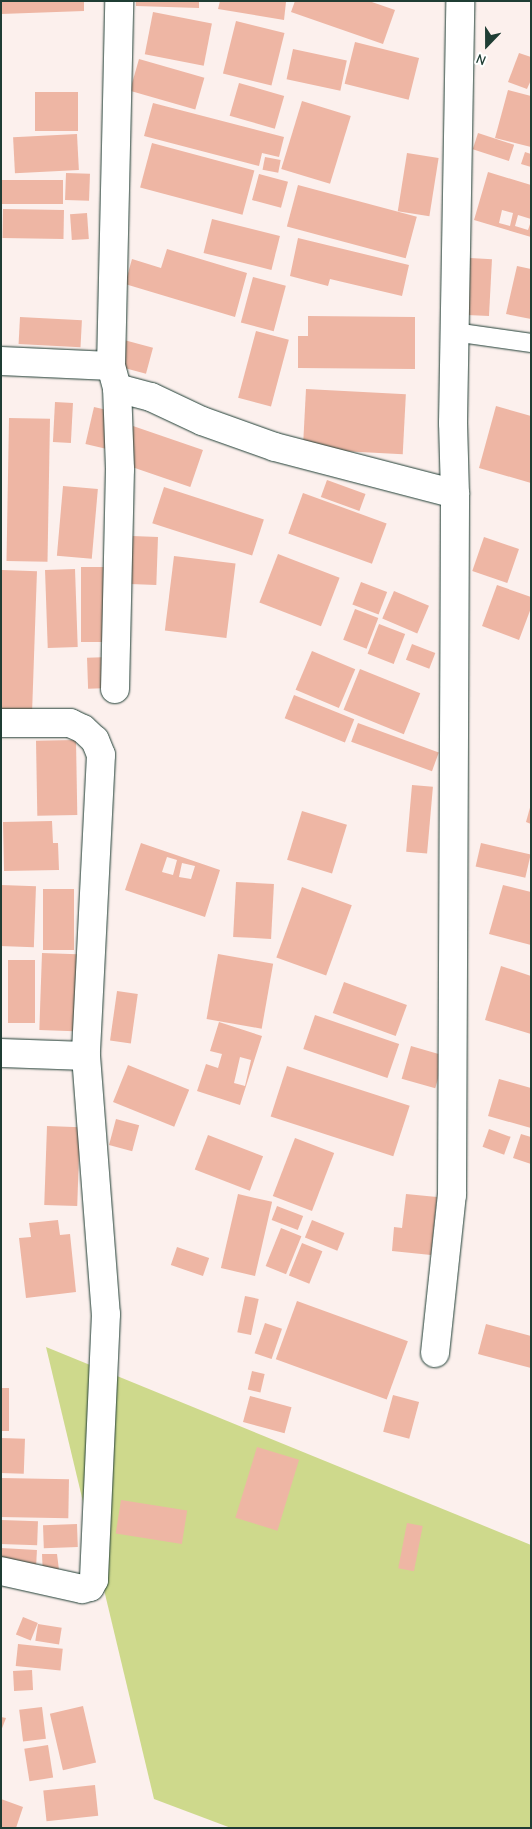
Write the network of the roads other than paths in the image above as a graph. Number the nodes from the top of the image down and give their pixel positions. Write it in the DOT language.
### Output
graph roads {
  1 [pos="119,1"];
  2 [pos="460,1"];
  3 [pos="454,332"];
  4 [pos="531,343"];
  5 [pos="1,361"];
  6 [pos="114,377"];
  7 [pos="455,494"];
  8 [pos="115,689"];
  9 [pos="1,723"];
  10 [pos="1,1053"];
  11 [pos="86,1056"];
  12 [pos="435,1353"];
  13 [pos="1,1571"];
  1 -- 6 [label="street"];
  2 -- 3 [label="street"];
  3 -- 4 [label="lane"];
  3 -- 7 [label="street"];
  5 -- 6 [label="street"];
  6 -- 7 [label="street"];
  6 -- 8 [label="street"];
  7 -- 12 [label="street"];
  9 -- 11 [label="street"];
  10 -- 11 [label="street"];
  11 -- 13 [label="street"];
}
